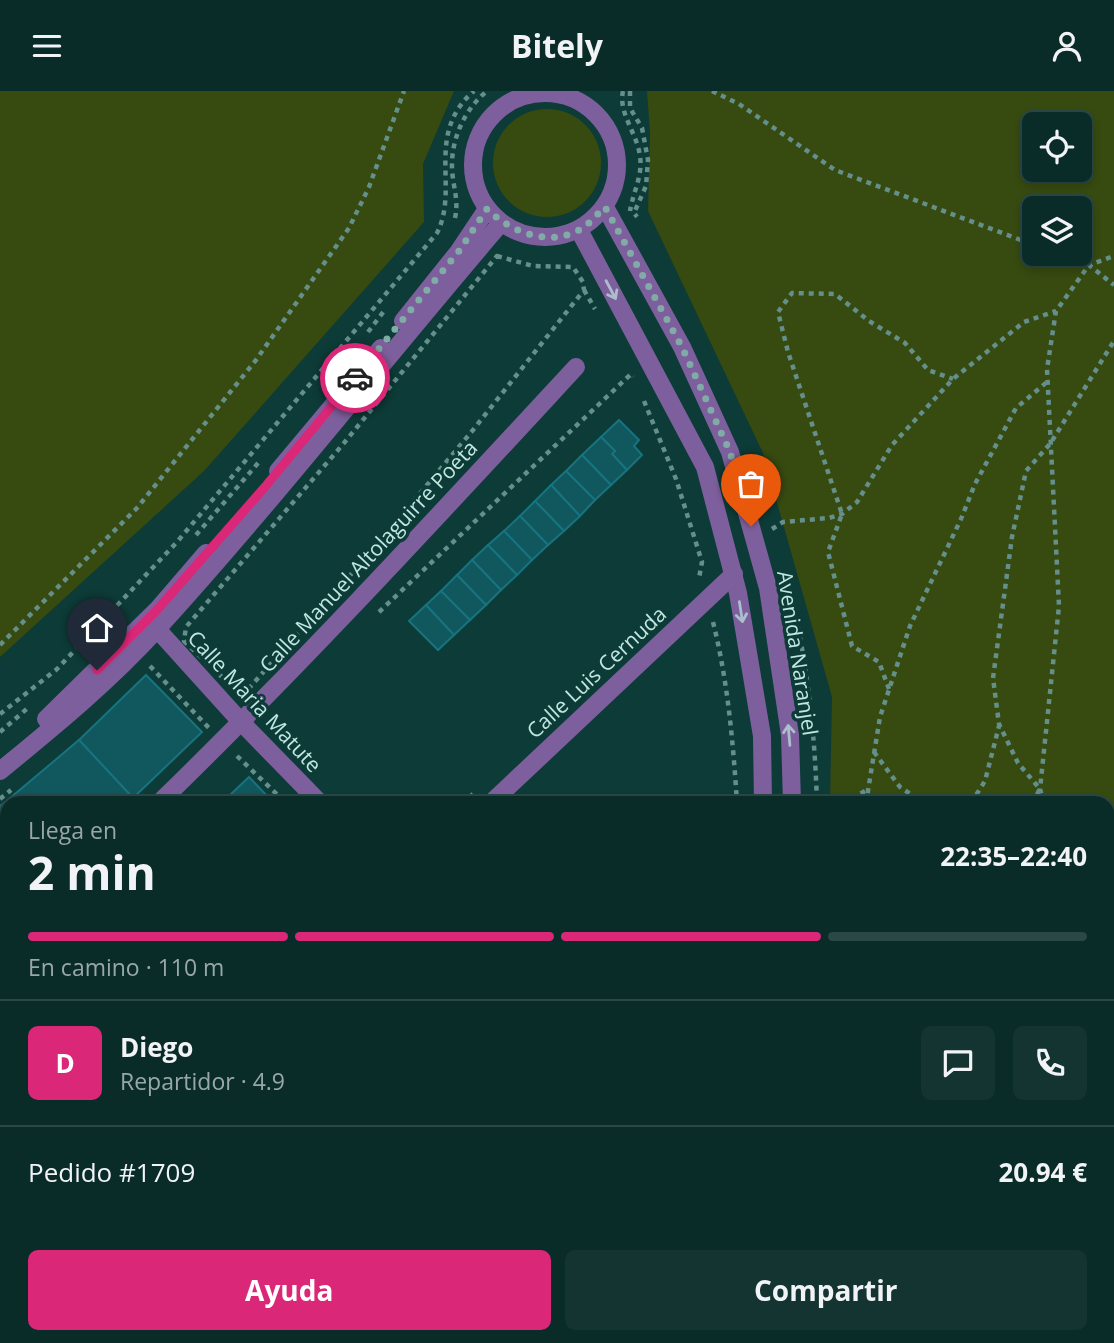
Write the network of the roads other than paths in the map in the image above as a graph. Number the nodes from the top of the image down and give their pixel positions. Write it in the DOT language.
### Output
graph roads {
  1 [pos="566,93"];
  2 [pos="605,207"];
  3 [pos="487,209"];
  4 [pos="501,222"];
  5 [pos="579,230"];
  6 [pos="576,367"];
  7 [pos="734,575"];
  8 [pos="157,629"];
  9 [pos="242,723"];
  10 [pos="0,759"];
  11 [pos="0,771"];
  12 [pos="166,796"];
  13 [pos="313,796"];
  14 [pos="498,796"];
  15 [pos="763,796"];
  16 [pos="792,796"];
  1 -- 2 [label="street"];
  1 -- 3 [label="street"];
  2 -- 5 [label="street"];
  16 -- 2 [label="street, Avenida Naranjel, one-way"];
  3 -- 4 [label="street"];
  3 -- 10 [label="street"];
  4 -- 5 [label="street"];
  4 -- 8 [label="street"];
  5 -- 7 [label="street, one-way"];
  6 -- 9 [label="street, Calle Manuel Altolaguirre Poeta"];
  7 -- 14 [label="street, Calle Luis Cernuda"];
  7 -- 15 [label="street, one-way"];
  8 -- 9 [label="street, Calle Maria Matute"];
  8 -- 11 [label="street"];
  9 -- 12 [label="street, Calle Manuel Altolaguirre Poeta"];
  9 -- 13 [label="street, Calle Maria Matute"];
}
